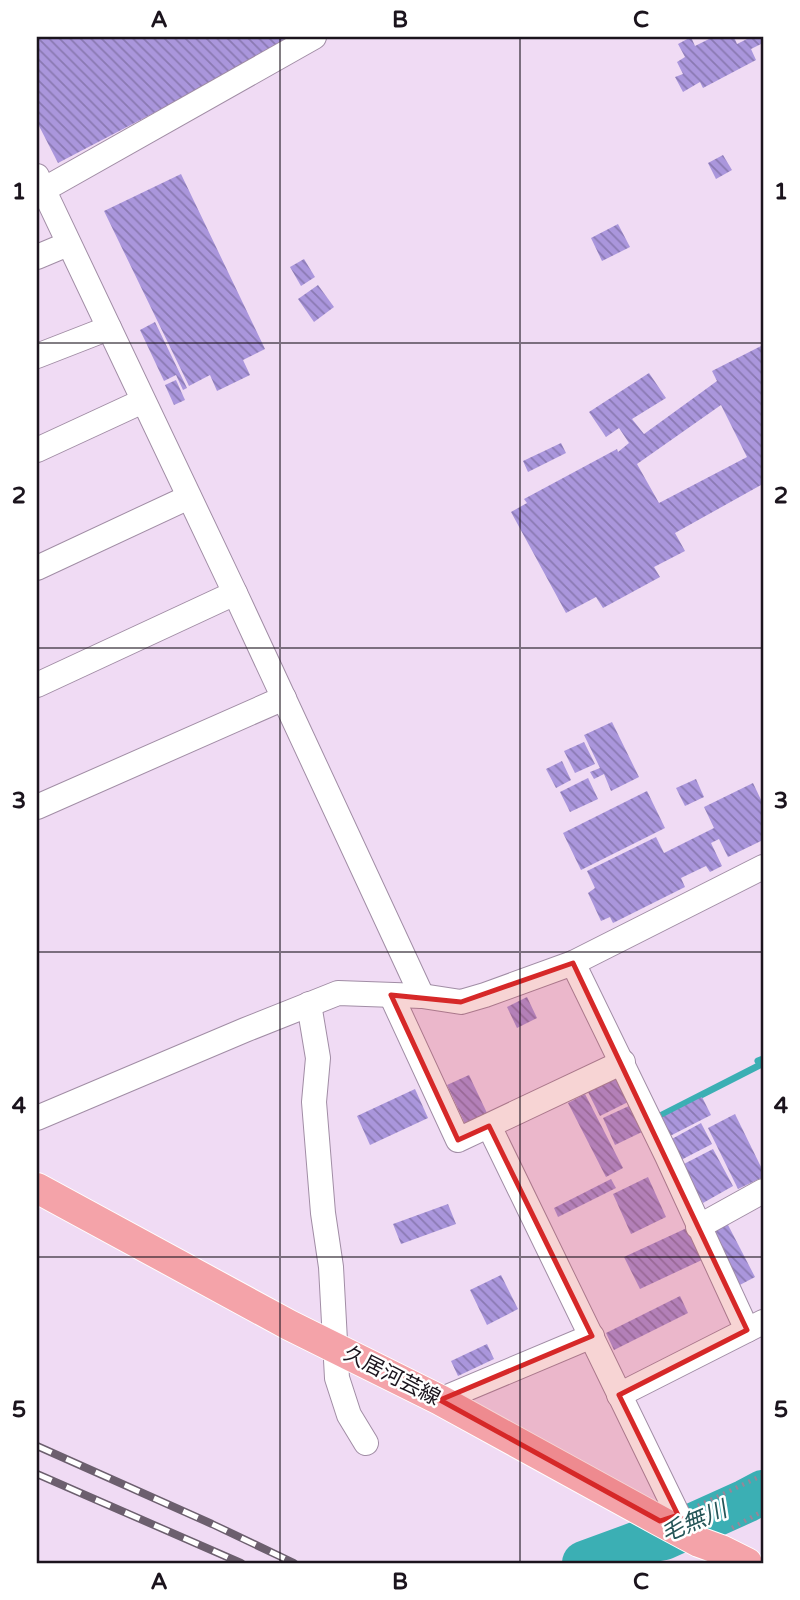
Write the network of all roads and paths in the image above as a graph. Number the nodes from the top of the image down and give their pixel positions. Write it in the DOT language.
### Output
graph roads {
  1 [pos="314,37"];
  2 [pos="40,183"];
  3 [pos="68,244"];
  4 [pos="37,257"];
  5 [pos="109,328"];
  6 [pos="37,356"];
  7 [pos="143,401"];
  8 [pos="37,450"];
  9 [pos="189,497"];
  10 [pos="37,568"];
  11 [pos="235,593"];
  12 [pos="37,685"];
  13 [pos="284,698"];
  14 [pos="37,807"];
  15 [pos="763,869"];
  16 [pos="573,963"];
  17 [pos="391,995"];
  18 [pos="422,996"];
  19 [pos="309,1004"];
  20 [pos="623,1062"];
  21 [pos="37,1118"];
  22 [pos="489,1126"];
  23 [pos="37,1188"];
  24 [pos="763,1191"];
  25 [pos="698,1227"];
  26 [pos="755,1326"];
  27 [pos="592,1336"];
  28 [pos="335,1348"];
  29 [pos="620,1395"];
  30 [pos="440,1400"];
  31 [pos="366,1443"];
  32 [pos="763,1475"];
  33 [pos="669,1518"];
  34 [pos="747,1563"];
  1 -- 2 [label="street"];
  2 -- 3 [label="street"];
  3 -- 4 [label="street"];
  3 -- 5 [label="street"];
  5 -- 6 [label="street"];
  5 -- 7 [label="street"];
  7 -- 8 [label="street"];
  7 -- 9 [label="street"];
  9 -- 10 [label="street"];
  9 -- 11 [label="street"];
  11 -- 12 [label="street"];
  11 -- 13 [label="street"];
  13 -- 14 [label="street"];
  13 -- 18 [label="street"];
  15 -- 16 [label="street"];
  16 -- 18 [label="street"];
  16 -- 20 [label="street"];
  17 -- 18 [label="street"];
  17 -- 19 [label="street"];
  17 -- 22 [label="street"];
  19 -- 21 [label="street"];
  19 -- 28 [label="street"];
  20 -- 22 [label="street"];
  20 -- 25 [label="street"];
  22 -- 27 [label="street"];
  23 -- 28 [label="main road, 久居河芸線"];
  24 -- 25 [label="street"];
  25 -- 26 [label="street"];
  26 -- 29 [label="street"];
  27 -- 29 [label="street"];
  27 -- 30 [label="street"];
  28 -- 30 [label="main road, 久居河芸線"];
  28 -- 31 [label="street"];
  29 -- 33 [label="street"];
  30 -- 33 [label="main road, 久居河芸線"];
  32 -- 33 [label="path"];
  33 -- 34 [label="main road, 久居河芸線"];
}
